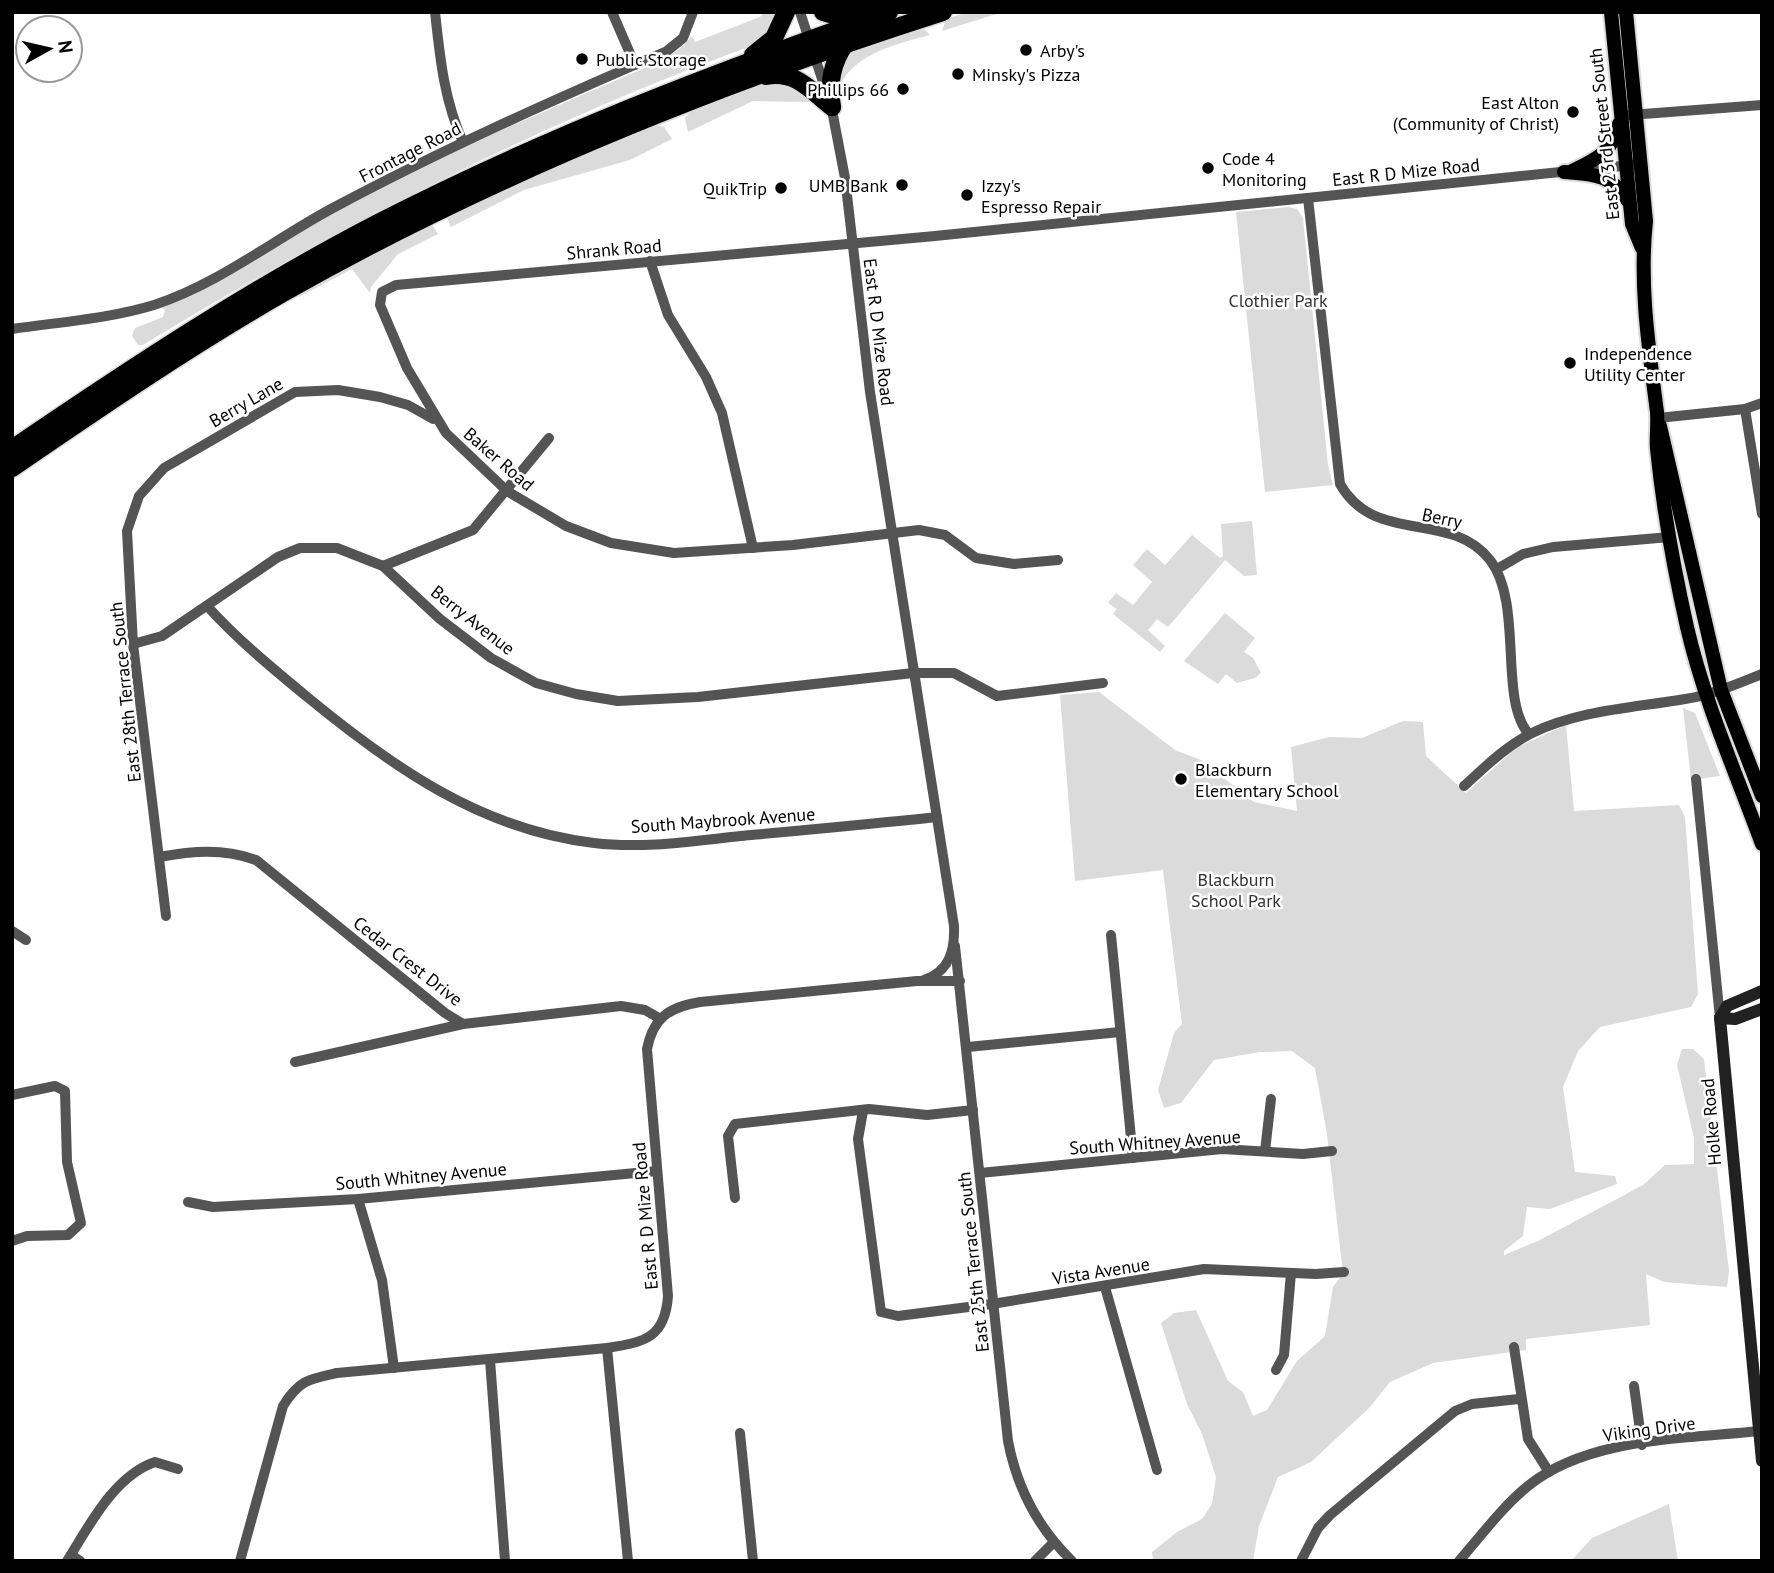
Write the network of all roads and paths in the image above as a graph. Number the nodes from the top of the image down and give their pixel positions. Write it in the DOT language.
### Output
graph roads {
  1 [pos="435,12"];
  2 [pos="612,12"];
  3 [pos="693,12"];
  4 [pos="786,12"];
  5 [pos="800,12"];
  6 [pos="822,12"];
  7 [pos="865,12"];
  8 [pos="889,12"];
  9 [pos="943,12"];
  10 [pos="1611,12"];
  11 [pos="1626,12"];
  12 [pos="846,43"];
  13 [pos="811,46"];
  14 [pos="635,65"];
  15 [pos="740,73"];
  16 [pos="1762,105"];
  17 [pos="832,107"];
  18 [pos="1637,114"];
  19 [pos="1621,116"];
  20 [pos="463,142"];
  21 [pos="1633,165"];
  22 [pos="1568,172"];
  23 [pos="1308,198"];
  24 [pos="1631,205"];
  25 [pos="852,242"];
  26 [pos="1643,249"];
  27 [pos="650,261"];
  28 [pos="382,292"];
  29 [pos="12,329"];
  30 [pos="1762,403"];
  31 [pos="1745,409"];
  32 [pos="1658,418"];
  33 [pos="437,421"];
  34 [pos="549,438"];
  35 [pos="12,449"];
  36 [pos="12,468"];
  37 [pos="1758,469"];
  38 [pos="158,474"];
  39 [pos="507,491"];
  40 [pos="1762,514"];
  41 [pos="891,534"];
  42 [pos="1670,537"];
  43 [pos="753,548"];
  44 [pos="1058,560"];
  45 [pos="383,566"];
  46 [pos="1497,569"];
  47 [pos="208,607"];
  48 [pos="134,644"];
  49 [pos="913,673"];
  50 [pos="1762,674"];
  51 [pos="1103,683"];
  52 [pos="1714,692"];
  53 [pos="1529,734"];
  54 [pos="1696,779"];
  55 [pos="1464,786"];
  56 [pos="1762,796"];
  57 [pos="937,817"];
  58 [pos="1762,844"];
  59 [pos="159,857"];
  60 [pos="166,916"];
  61 [pos="12,931"];
  62 [pos="1111,934"];
  63 [pos="26,940"];
  64 [pos="955,942"];
  65 [pos="917,981"];
  66 [pos="960,981"];
  67 [pos="1762,991"];
  68 [pos="1762,1009"];
  69 [pos="659,1018"];
  70 [pos="1720,1018"];
  71 [pos="463,1024"];
  72 [pos="1120,1032"];
  73 [pos="968,1047"];
  74 [pos="295,1062"];
  75 [pos="12,1096"];
  76 [pos="1270,1099"];
  77 [pos="973,1110"];
  78 [pos="863,1111"];
  79 [pos="1265,1150"];
  80 [pos="1332,1152"];
  81 [pos="1133,1158"];
  82 [pos="657,1171"];
  83 [pos="980,1173"];
  84 [pos="735,1198"];
  85 [pos="358,1199"];
  86 [pos="188,1202"];
  87 [pos="12,1241"];
  88 [pos="1344,1272"];
  89 [pos="1291,1273"];
  90 [pos="1105,1287"];
  91 [pos="992,1304"];
  92 [pos="1514,1347"];
  93 [pos="607,1348"];
  94 [pos="491,1360"];
  95 [pos="394,1368"];
  96 [pos="1276,1370"];
  97 [pos="1634,1386"];
  98 [pos="1519,1399"];
  99 [pos="1759,1431"];
  100 [pos="740,1433"];
  101 [pos="1642,1444"];
  102 [pos="1762,1461"];
  103 [pos="178,1469"];
  104 [pos="1157,1470"];
  105 [pos="1549,1472"];
  106 [pos="1053,1543"];
  107 [pos="73,1559"];
  108 [pos="1301,1560"];
  109 [pos="240,1561"];
  110 [pos="505,1561"];
  111 [pos="628,1561"];
  112 [pos="753,1561"];
  113 [pos="1035,1561"];
  114 [pos="1072,1561"];
  115 [pos="1459,1561"];
  1 -- 20 [label="street"];
  2 -- 14 [label="street"];
  3 -- 14 [label="street, Frontage Road"];
  4 -- 15 [label="highway"];
  5 -- 13 [label="street"];
  6 -- 7 [label="highway"];
  8 -- 13 [label="highway"];
  9 -- 12 [label="highway"];
  10 -- 19 [label="main road, East 23rd Street South"];
  11 -- 18 [label="main road, East 23rd Street South"];
  12 -- 13 [label="highway"];
  12 -- 17 [label="highway"];
  13 -- 15 [label="highway"];
  13 -- 17 [label="street"];
  14 -- 20 [label="street, Frontage Road"];
  15 -- 17 [label="highway"];
  15 -- 35 [label="highway"];
  15 -- 36 [label="highway"];
  16 -- 18 [label="street"];
  17 -- 25 [label="street"];
  18 -- 19 [label="street"];
  18 -- 21 [label="main road, East 23rd Street South"];
  19 -- 21 [label="main road, East 23rd Street South"];
  19 -- 22 [label="main road"];
  20 -- 29 [label="street, Frontage Road"];
  21 -- 22 [label="street, East R D Mize Road"];
  21 -- 24 [label="main road, East 23rd Street South"];
  21 -- 26 [label="main road, East 23rd Street South"];
  22 -- 23 [label="street, East R D Mize Road"];
  22 -- 24 [label="main road"];
  23 -- 25 [label="street, East R D Mize Road"];
  23 -- 46 [label="street, Berry"];
  24 -- 26 [label="main road, East 23rd Street South"];
  25 -- 27 [label="street, Shrank Road"];
  25 -- 41 [label="street, East R D Mize Road"];
  26 -- 32 [label="main road, East 23rd Street South"];
  27 -- 28 [label="street, Shrank Road"];
  27 -- 43 [label="street"];
  28 -- 33 [label="street, Baker Road"];
  30 -- 31 [label="street"];
  31 -- 32 [label="street"];
  31 -- 37 [label="street"];
  32 -- 42 [label="main road"];
  32 -- 52 [label="main road"];
  33 -- 38 [label="street, Berry Lane"];
  33 -- 39 [label="street, Baker Road"];
  34 -- 39 [label="street"];
  37 -- 40 [label="street"];
  38 -- 48 [label="street, East 28th Terrace South"];
  39 -- 43 [label="street, Baker Road"];
  39 -- 45 [label="street"];
  41 -- 43 [label="street, Baker Road"];
  41 -- 44 [label="street, Baker Road"];
  41 -- 49 [label="street, East R D Mize Road"];
  42 -- 46 [label="street"];
  42 -- 52 [label="main road"];
  45 -- 47 [label="street, Berry Avenue"];
  45 -- 49 [label="street, Berry Avenue"];
  46 -- 53 [label="street, Berry"];
  47 -- 48 [label="street, Berry Avenue"];
  47 -- 57 [label="street, South Maybrook Avenue"];
  48 -- 59 [label="street, East 28th Terrace South"];
  49 -- 51 [label="street, Berry Avenue"];
  49 -- 57 [label="street, East R D Mize Road"];
  50 -- 52 [label="street"];
  52 -- 53 [label="street"];
  52 -- 56 [label="main road"];
  52 -- 58 [label="main road"];
  53 -- 55 [label="street"];
  54 -- 70 [label="street, Holke Road"];
  57 -- 64 [label="street, East R D Mize Road"];
  59 -- 60 [label="street, East 28th Terrace South"];
  59 -- 71 [label="street, Cedar Crest Drive"];
  61 -- 63 [label="street"];
  62 -- 72 [label="street"];
  64 -- 65 [label="street"];
  64 -- 66 [label="street, East 25th Terrace South"];
  65 -- 66 [label="street"];
  65 -- 69 [label="street"];
  66 -- 73 [label="street, East 25th Terrace South"];
  67 -- 70 [label="street"];
  68 -- 70 [label="street"];
  69 -- 71 [label="street, Cedar Crest Drive"];
  69 -- 82 [label="street, East R D Mize Road"];
  70 -- 99 [label="street, Holke Road"];
  71 -- 74 [label="street"];
  72 -- 73 [label="street"];
  72 -- 81 [label="street"];
  73 -- 77 [label="street, East 25th Terrace South"];
  75 -- 87 [label="street"];
  76 -- 79 [label="street"];
  77 -- 78 [label="street"];
  77 -- 83 [label="street, East 25th Terrace South"];
  78 -- 84 [label="street"];
  78 -- 91 [label="street, Vista Avenue"];
  79 -- 80 [label="street, South Whitney Avenue"];
  79 -- 81 [label="street, South Whitney Avenue"];
  81 -- 83 [label="street, South Whitney Avenue"];
  82 -- 85 [label="street, South Whitney Avenue"];
  82 -- 93 [label="street, East R D Mize Road"];
  83 -- 91 [label="street, East 25th Terrace South"];
  85 -- 86 [label="street, South Whitney Avenue"];
  85 -- 95 [label="street"];
  88 -- 89 [label="street, Vista Avenue"];
  89 -- 90 [label="street, Vista Avenue"];
  89 -- 96 [label="street"];
  90 -- 91 [label="street, Vista Avenue"];
  90 -- 104 [label="street"];
  91 -- 106 [label="street, East 25th Terrace South"];
  92 -- 98 [label="street"];
  93 -- 94 [label="street, East R D Mize Road"];
  93 -- 111 [label="street"];
  94 -- 95 [label="street, East R D Mize Road"];
  94 -- 110 [label="street"];
  95 -- 109 [label="street, East R D Mize Road"];
  97 -- 101 [label="street"];
  98 -- 105 [label="street"];
  98 -- 108 [label="street"];
  99 -- 101 [label="street, Viking Drive"];
  99 -- 102 [label="street, Holke Road"];
  100 -- 112 [label="street"];
  101 -- 105 [label="street, Viking Drive"];
  103 -- 107 [label="street"];
  105 -- 115 [label="street, Viking Drive"];
  106 -- 113 [label="street"];
  106 -- 114 [label="street, East 25th Terrace South"];
}
